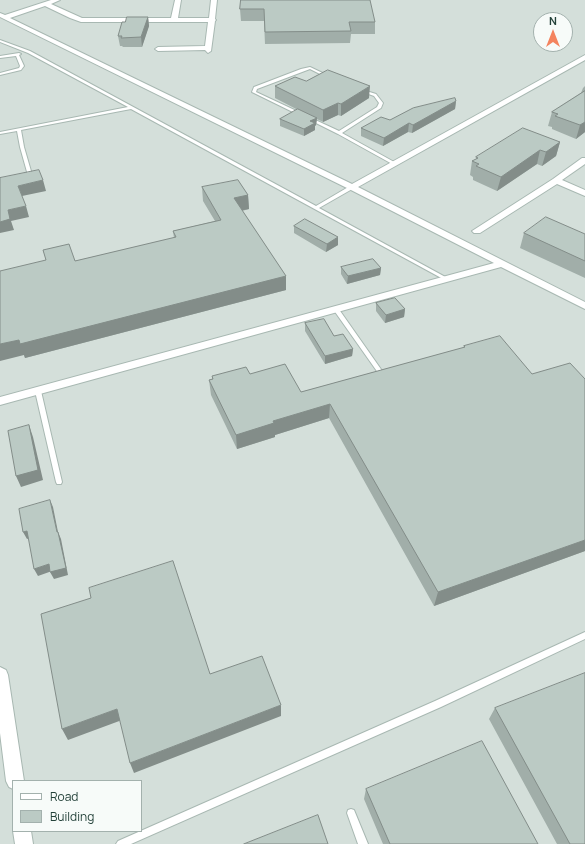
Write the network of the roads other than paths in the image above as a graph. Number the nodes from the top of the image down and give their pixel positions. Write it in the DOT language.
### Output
graph roads {
  1 [pos="57,0"];
  2 [pos="178,0"];
  3 [pos="214,0"];
  4 [pos="46,4"];
  5 [pos="3,16"];
  6 [pos="174,20"];
  7 [pos="213,20"];
  8 [pos="0,40"];
  9 [pos="158,49"];
  10 [pos="29,52"];
  11 [pos="17,54"];
  12 [pos="0,57"];
  13 [pos="585,57"];
  14 [pos="0,74"];
  15 [pos="332,77"];
  16 [pos="360,89"];
  17 [pos="131,108"];
  18 [pos="19,130"];
  19 [pos="0,133"];
  20 [pos="339,133"];
  21 [pos="585,160"];
  22 [pos="395,164"];
  23 [pos="31,178"];
  24 [pos="556,181"];
  25 [pos="352,187"];
  26 [pos="585,193"];
  27 [pos="316,208"];
  28 [pos="477,231"];
  29 [pos="502,264"];
  30 [pos="446,278"];
  31 [pos="585,306"];
  32 [pos="336,309"];
  33 [pos="383,376"];
  34 [pos="38,391"];
  35 [pos="0,401"];
  36 [pos="59,482"];
  37 [pos="585,635"];
  38 [pos="0,675"];
  39 [pos="15,780"];
  40 [pos="351,813"];
  41 [pos="22,832"];
  42 [pos="24,844"];
  43 [pos="121,844"];
  44 [pos="363,844"];
  1 -- 4 [label="street"];
  2 -- 6 [label="street"];
  3 -- 7 [label="street"];
  4 -- 5 [label="street"];
  4 -- 6 [label="street"];
  5 -- 25 [label="street"];
  6 -- 7 [label="street"];
  7 -- 9 [label="street"];
  8 -- 10 [label="lane"];
  10 -- 11 [label="lane"];
  10 -- 17 [label="lane"];
  11 -- 12 [label="lane"];
  11 -- 14 [label="lane"];
  13 -- 22 [label="street"];
  15 -- 20 [label="lane"];
  16 -- 20 [label="lane"];
  17 -- 18 [label="lane"];
  17 -- 27 [label="lane"];
  18 -- 19 [label="lane"];
  18 -- 23 [label="lane"];
  20 -- 22 [label="lane"];
  21 -- 24 [label="street"];
  22 -- 25 [label="street"];
  24 -- 26 [label="street"];
  24 -- 28 [label="street"];
  25 -- 27 [label="lane"];
  25 -- 29 [label="street"];
  27 -- 30 [label="lane"];
  29 -- 30 [label="street"];
  29 -- 31 [label="street"];
  30 -- 32 [label="street"];
  32 -- 33 [label="lane"];
  32 -- 34 [label="street"];
  34 -- 35 [label="street"];
  34 -- 36 [label="lane"];
  37 -- 43 [label="lane"];
  38 -- 39 [label="street"];
  40 -- 44 [label="lane"];
  41 -- 42 [label="street"];
}
